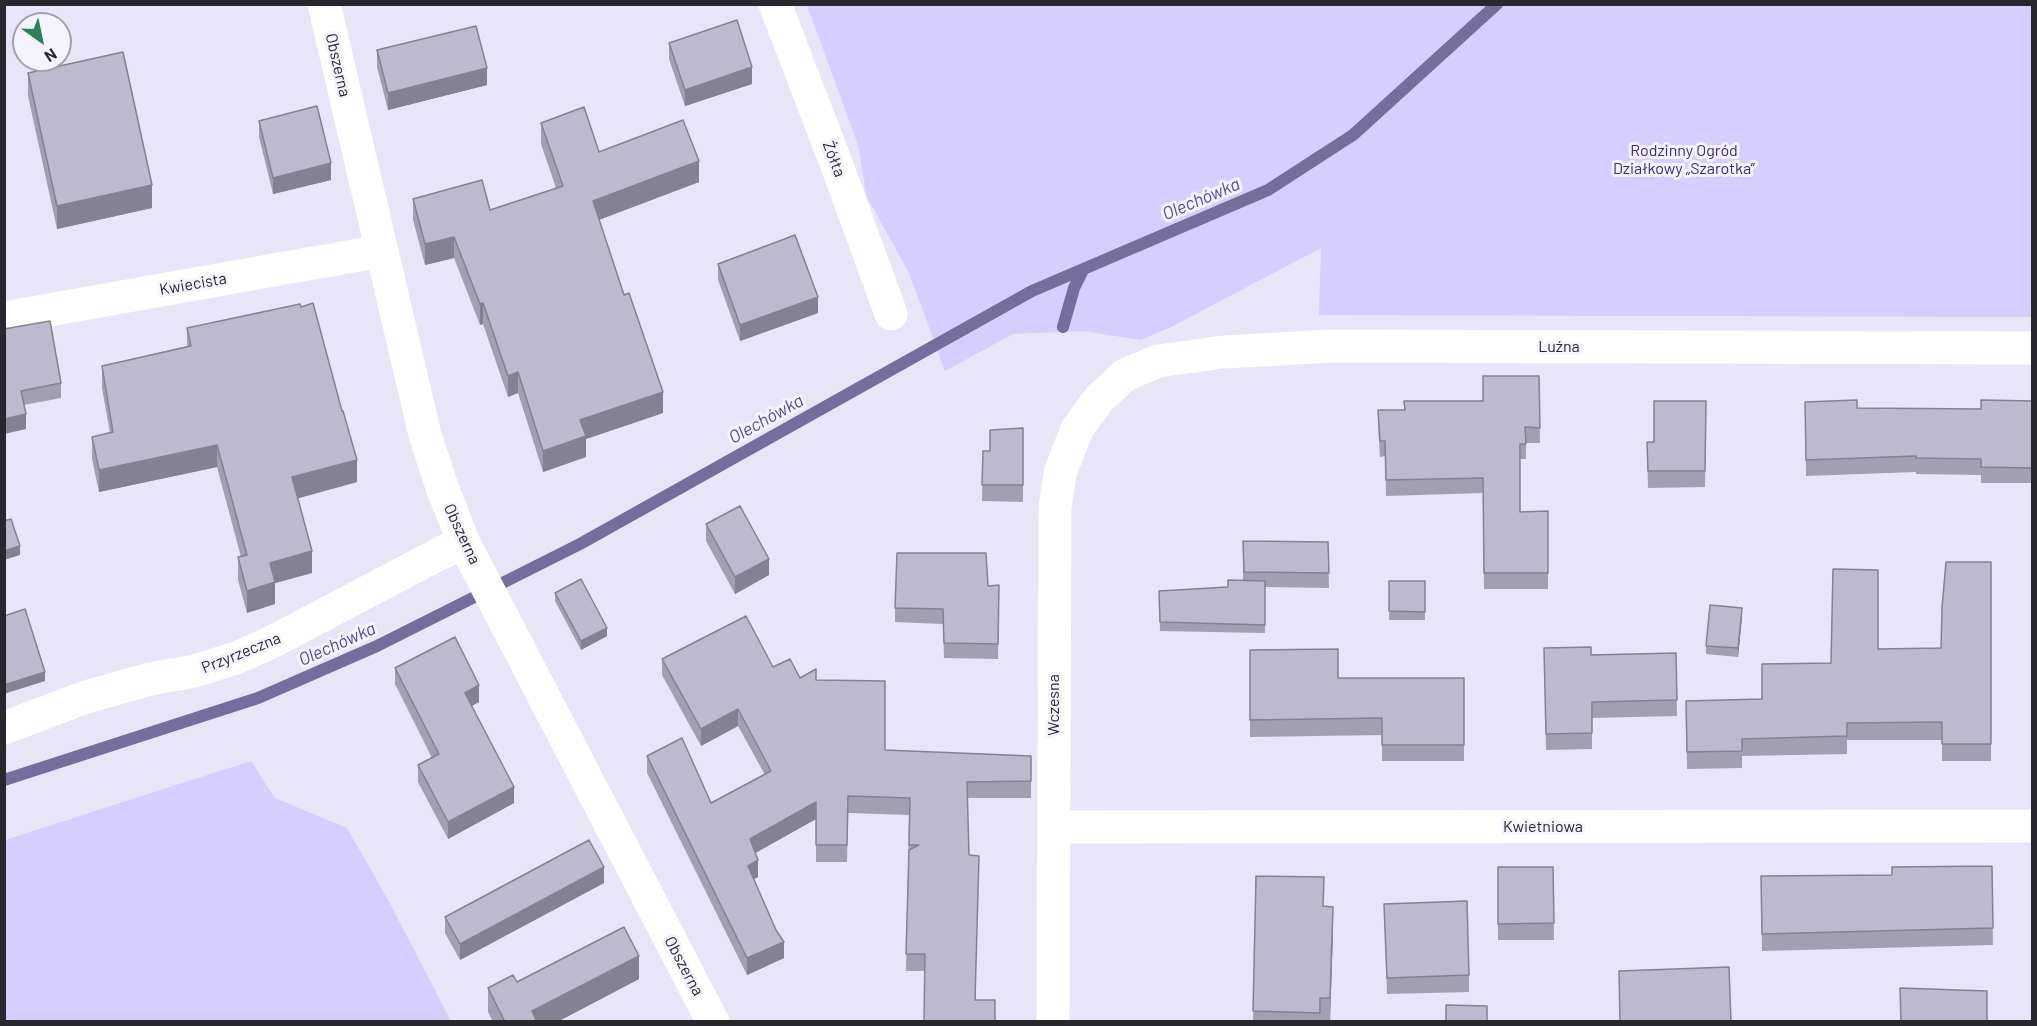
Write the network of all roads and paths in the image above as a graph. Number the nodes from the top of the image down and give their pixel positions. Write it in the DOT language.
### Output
graph roads {
  1 [pos="324,4"];
  2 [pos="775,4"];
  3 [pos="381,251"];
  4 [pos="891,314"];
  5 [pos="4,318"];
  6 [pos="2032,348"];
  7 [pos="1099,399"];
  8 [pos="470,553"];
  9 [pos="4,728"];
  10 [pos="2032,826"];
  11 [pos="1054,827"];
  12 [pos="713,1022"];
  13 [pos="1053,1022"];
  1 -- 3 [label="street, Obszerna"];
  2 -- 4 [label="street, Żółta"];
  3 -- 5 [label="street, Kwiecista"];
  3 -- 8 [label="street, Obszerna"];
  6 -- 7 [label="street, Luźna"];
  7 -- 11 [label="street, Wczesna"];
  8 -- 9 [label="street, Przyrzeczna"];
  8 -- 12 [label="street, Obszerna"];
  10 -- 11 [label="street, Kwietniowa"];
  11 -- 13 [label="street, Wczesna"];
}
